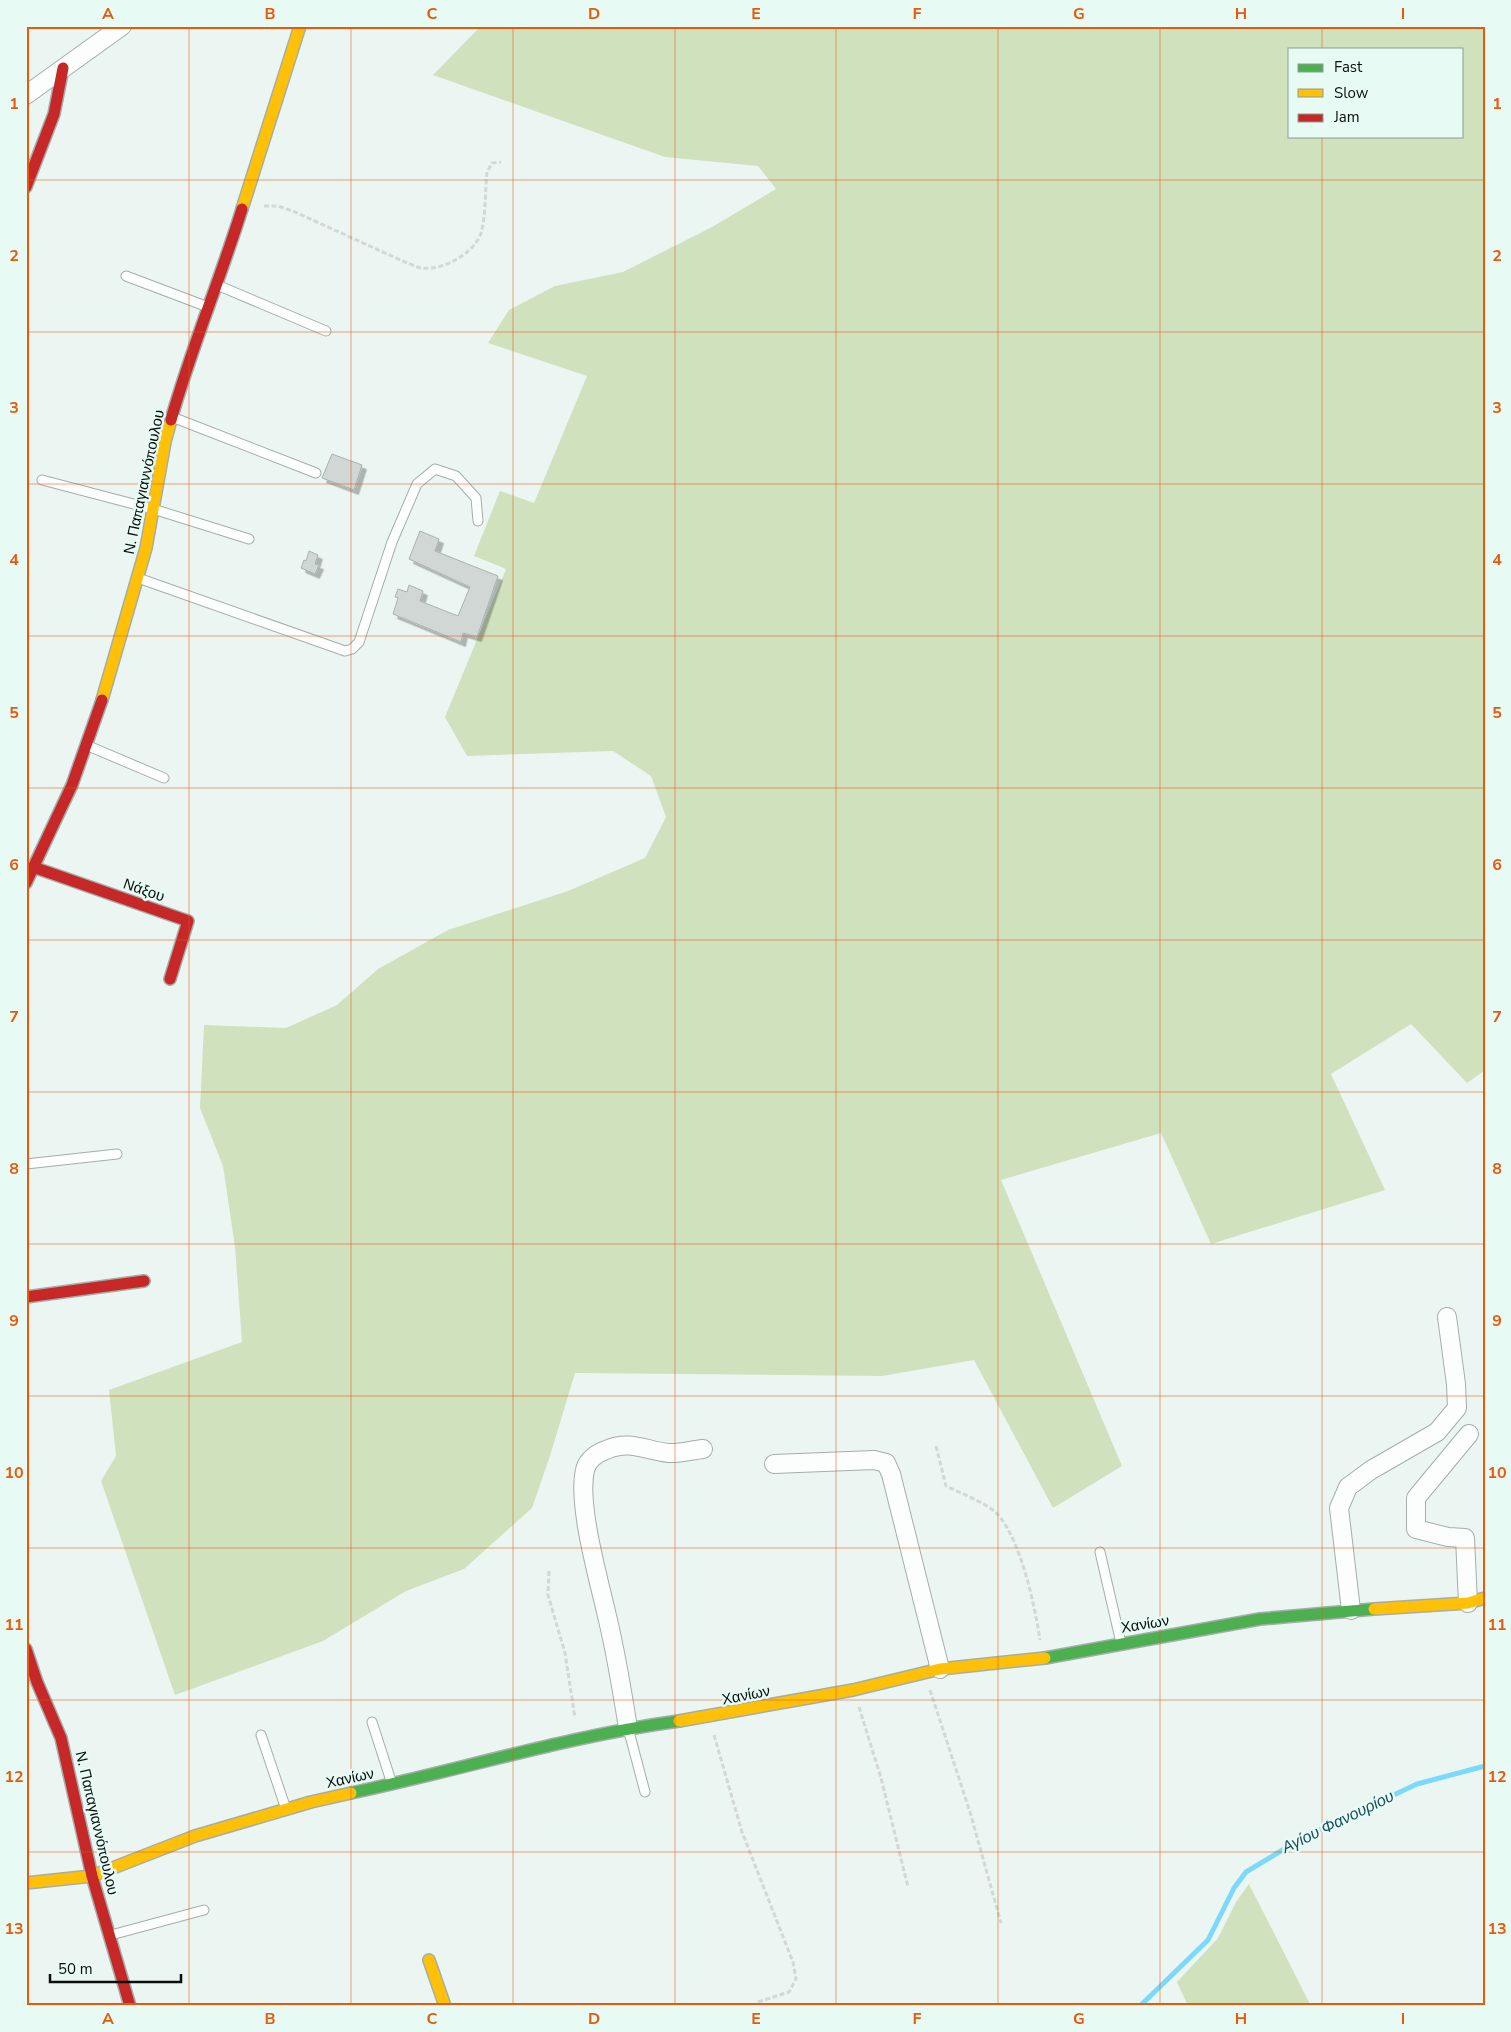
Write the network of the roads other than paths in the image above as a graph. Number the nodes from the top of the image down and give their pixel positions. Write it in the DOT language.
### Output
graph roads {
  1 [pos="122,26"];
  2 [pos="300,26"];
  3 [pos="63,68"];
  4 [pos="26,95"];
  5 [pos="26,187"];
  6 [pos="126,276"];
  7 [pos="216,285"];
  8 [pos="208,307"];
  9 [pos="326,331"];
  10 [pos="172,417"];
  11 [pos="316,473"];
  12 [pos="42,480"];
  13 [pos="153,509"];
  14 [pos="478,521"];
  15 [pos="249,538"];
  16 [pos="138,578"];
  17 [pos="86,745"];
  18 [pos="164,778"];
  19 [pos="33,867"];
  20 [pos="26,883"];
  21 [pos="170,979"];
  22 [pos="117,1154"];
  23 [pos="26,1164"];
  24 [pos="144,1281"];
  25 [pos="26,1297"];
  26 [pos="1447,1316"];
  27 [pos="1469,1434"];
  28 [pos="702,1449"];
  29 [pos="774,1464"];
  30 [pos="1100,1552"];
  31 [pos="1476,1600"];
  32 [pos="1351,1610"];
  33 [pos="1121,1643"];
  34 [pos="26,1649"];
  35 [pos="933,1671"];
  36 [pos="372,1722"];
  37 [pos="628,1728"];
  38 [pos="261,1735"];
  39 [pos="392,1784"];
  40 [pos="644,1792"];
  41 [pos="286,1810"];
  42 [pos="92,1876"];
  43 [pos="26,1883"];
  44 [pos="204,1910"];
  45 [pos="109,1936"];
  46 [pos="429,1960"];
  47 [pos="130,2006"];
  48 [pos="445,2006"];
  1 -- 3 [label="street"];
  2 -- 7 [label="street, Ν. Παπαγιαννόπουλου"];
  3 -- 4 [label="street"];
  3 -- 5 [label="street"];
  6 -- 8 [label="lane"];
  7 -- 8 [label="street, Ν. Παπαγιαννόπουλου"];
  7 -- 9 [label="lane"];
  8 -- 10 [label="street, Ν. Παπαγιαννόπουλου"];
  10 -- 11 [label="lane"];
  10 -- 13 [label="street, Ν. Παπαγιαννόπουλου"];
  12 -- 13 [label="lane"];
  13 -- 15 [label="lane"];
  13 -- 16 [label="street, Ν. Παπαγιαννόπουλου"];
  14 -- 16 [label="lane"];
  16 -- 17 [label="street, Ν. Παπαγιαννόπουλου"];
  17 -- 18 [label="lane"];
  17 -- 19 [label="street, Ν. Παπαγιαννόπουλου"];
  19 -- 20 [label="street, Ν. Παπαγιαννόπουλου"];
  19 -- 21 [label="street, Νάξου"];
  22 -- 23 [label="lane"];
  24 -- 25 [label="street"];
  26 -- 32 [label="street"];
  27 -- 31 [label="street"];
  28 -- 37 [label="street"];
  29 -- 35 [label="street"];
  30 -- 33 [label="lane"];
  31 -- 32 [label="street, Χανίων"];
  32 -- 33 [label="street, Χανίων"];
  33 -- 35 [label="street, Χανίων"];
  34 -- 42 [label="street, Ν. Παπαγιαννόπουλου"];
  35 -- 37 [label="street, Χανίων"];
  36 -- 39 [label="lane"];
  37 -- 39 [label="street, Χανίων"];
  37 -- 40 [label="lane"];
  38 -- 41 [label="lane"];
  39 -- 41 [label="street, Χανίων"];
  41 -- 42 [label="street, Χανίων"];
  42 -- 43 [label="street, Χανίων"];
  42 -- 45 [label="street, Ν. Παπαγιαννόπουλου"];
  44 -- 45 [label="lane"];
  45 -- 47 [label="street, Ν. Παπαγιαννόπουλου"];
  46 -- 48 [label="street"];
}
